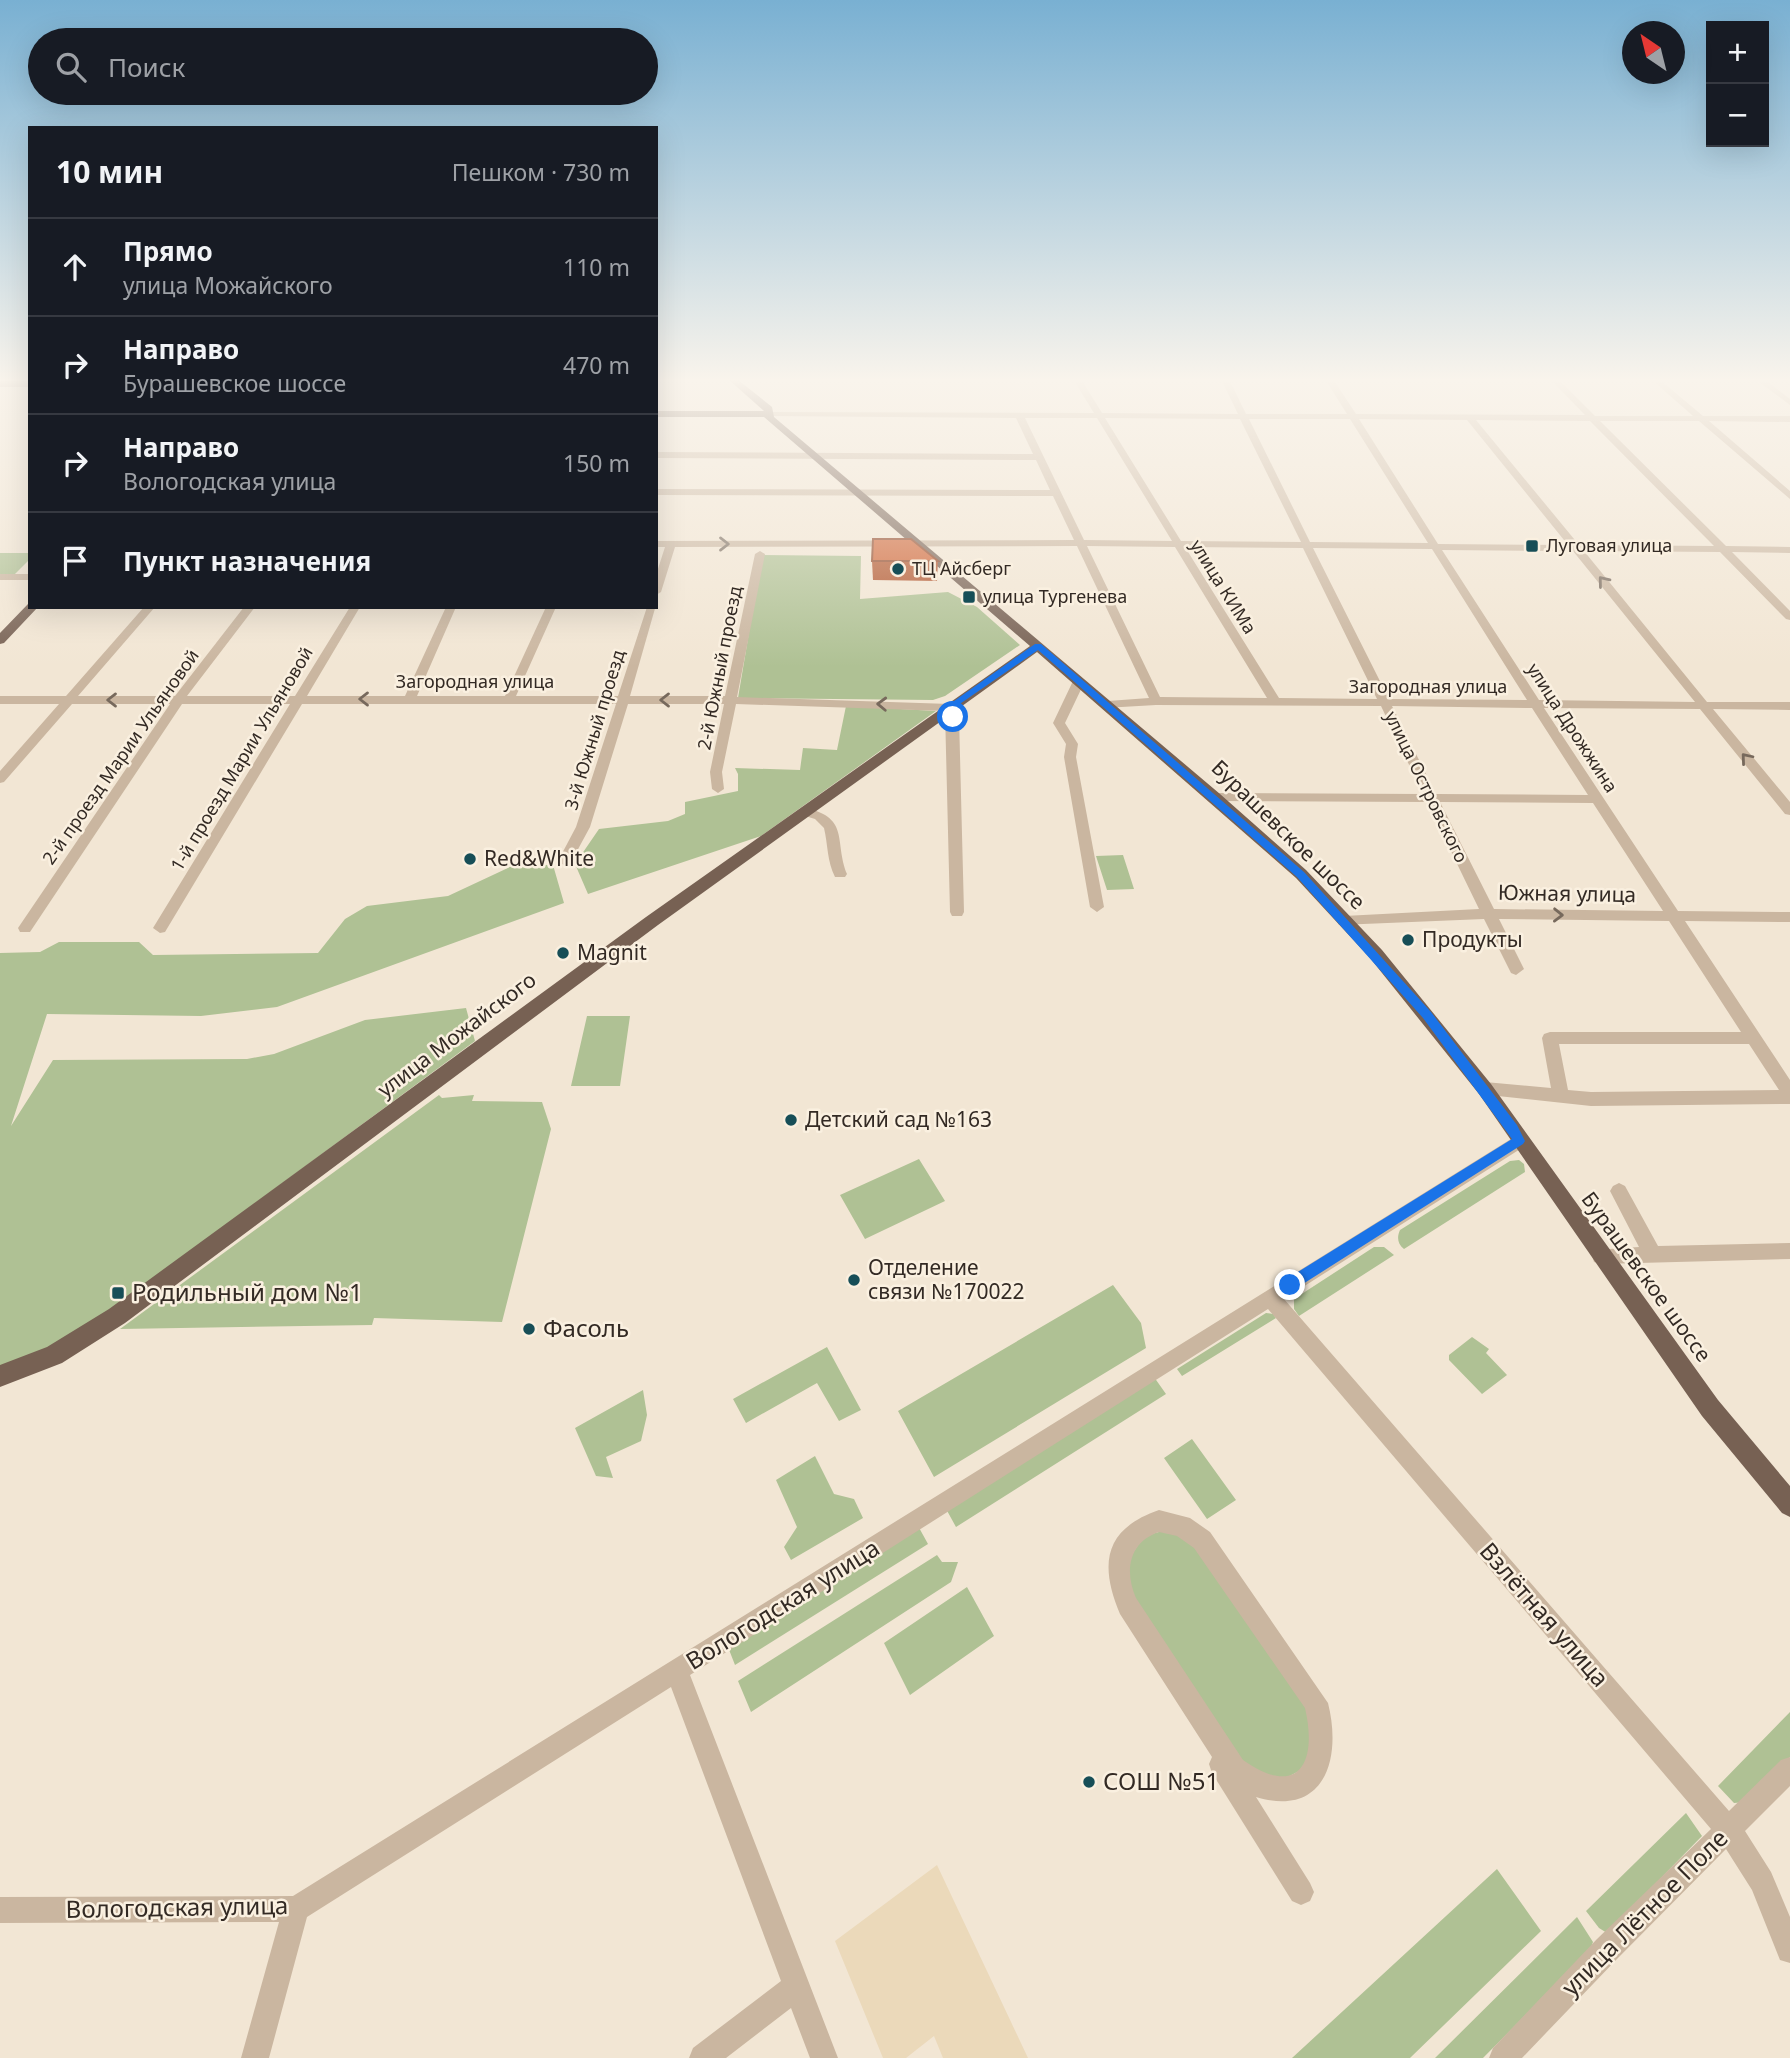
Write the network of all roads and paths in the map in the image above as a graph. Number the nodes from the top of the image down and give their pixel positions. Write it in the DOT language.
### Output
graph roads {
  1 [pos="837,475"];
  2 [pos="1047,475"];
  3 [pos="1136,475"];
  4 [pos="1272,475"];
  5 [pos="1389,475"];
  6 [pos="1516,475"];
  7 [pos="1649,475"];
  8 [pos="1766,475"];
  9 [pos="658,492"];
  10 [pos="859,494"];
  11 [pos="1056,494"];
  12 [pos="1790,496"];
  13 [pos="1083,543"];
  14 [pos="658,544"];
  15 [pos="671,544"];
  16 [pos="919,545"];
  17 [pos="1178,545"];
  18 [pos="1307,547"];
  19 [pos="1435,548"];
  20 [pos="1577,550"];
  21 [pos="1725,550"];
  22 [pos="1790,550"];
  23 [pos="760,554"];
  24 [pos="0,577"];
  25 [pos="28,577"];
  26 [pos="658,586"];
  27 [pos="30,609"];
  28 [pos="148,609"];
  29 [pos="248,609"];
  30 [pos="354,609"];
  31 [pos="450,609"];
  32 [pos="550,609"];
  33 [pos="651,609"];
  34 [pos="1790,617"];
  35 [pos="0,640"];
  36 [pos="1038,646"];
  37 [pos="1079,681"];
  38 [pos="297,699"];
  39 [pos="410,699"];
  40 [pos="0,700"];
  41 [pos="69,700"];
  42 [pos="178,700"];
  43 [pos="509,700"];
  44 [pos="623,700"];
  45 [pos="733,700"];
  46 [pos="1156,701"];
  47 [pos="1276,703"];
  48 [pos="1384,704"];
  49 [pos="1108,705"];
  50 [pos="1536,705"];
  51 [pos="1706,706"];
  52 [pos="1790,706"];
  53 [pos="950,708"];
  54 [pos="0,779"];
  55 [pos="718,789"];
  56 [pos="1215,797"];
  57 [pos="1430,798"];
  58 [pos="1597,799"];
  59 [pos="1790,811"];
  60 [pos="815,813"];
  61 [pos="565,861"];
  62 [pos="840,874"];
  63 [pos="1097,907"];
  64 [pos="957,912"];
  65 [pos="1489,914"];
  66 [pos="1674,916"];
  67 [pos="1790,917"];
  68 [pos="1344,921"];
  69 [pos="25,928"];
  70 [pos="160,929"];
  71 [pos="1516,969"];
  72 [pos="1752,1038"];
  73 [pos="1485,1089"];
  74 [pos="1560,1094"];
  75 [pos="1790,1095"];
  76 [pos="1519,1141"];
  77 [pos="1619,1191"];
  78 [pos="1790,1251"];
  79 [pos="1653,1254"];
  80 [pos="1601,1256"];
  81 [pos="1270,1297"];
  82 [pos="0,1376"];
  83 [pos="1787,1497"];
  84 [pos="1123,1602"];
  85 [pos="677,1671"];
  86 [pos="1790,1769"];
  87 [pos="1728,1829"];
  88 [pos="1301,1892"];
  89 [pos="296,1909"];
  90 [pos="0,1910"];
  91 [pos="1790,1950"];
  92 [pos="797,1986"];
  93 [pos="255,2058"];
  94 [pos="703,2058"];
  95 [pos="824,2058"];
  96 [pos="1503,2058"];
  1 -- 10 [label="main road, Бурашевское шоссе"];
  2 -- 11 [label="street"];
  3 -- 17 [label="street, улица КИМа"];
  4 -- 18 [label="street, улица Островского"];
  5 -- 19 [label="street, улица Дрожжина"];
  6 -- 20 [label="street"];
  7 -- 21 [label="street"];
  8 -- 12 [label="street"];
  9 -- 10 [label="street"];
  10 -- 11 [label="street"];
  10 -- 16 [label="main road, Бурашевское шоссе"];
  11 -- 13 [label="street"];
  13 -- 16 [label="street"];
  13 -- 17 [label="street"];
  13 -- 46 [label="street"];
  14 -- 15 [label="street"];
  15 -- 16 [label="street, one-way"];
  15 -- 26 [label="street"];
  16 -- 36 [label="main road, Бурашевское шоссе"];
  17 -- 18 [label="street"];
  17 -- 47 [label="street, улица КИМа"];
  18 -- 19 [label="street"];
  18 -- 48 [label="street, улица Островского"];
  19 -- 20 [label="street"];
  19 -- 50 [label="street, улица Дрожжина"];
  20 -- 21 [label="street"];
  51 -- 20 [label="street, one-way"];
  21 -- 22 [label="street"];
  21 -- 34 [label="street"];
  23 -- 45 [label="street, 2-й Южный проезд"];
  24 -- 25 [label="street"];
  27 -- 35 [label="main road"];
  28 -- 41 [label="street"];
  29 -- 42 [label="street, 2-й проезд Марии Ульяновой"];
  30 -- 38 [label="street, 1-й проезд Марии Ульяновой"];
  31 -- 39 [label="street"];
  32 -- 43 [label="street"];
  33 -- 44 [label="street, 3-й Южный проезд"];
  36 -- 37 [label="main road, Бурашевское шоссе"];
  36 -- 53 [label="main road, улица Можайского"];
  37 -- 49 [label="main road, Бурашевское шоссе"];
  37 -- 63 [label="street"];
  39 -- 38 [label="street, Загородная улица, one-way"];
  38 -- 42 [label="street, Загородная улица"];
  38 -- 70 [label="street, 1-й проезд Марии Ульяновой"];
  39 -- 43 [label="street, Загородная улица"];
  40 -- 41 [label="street, Загородная улица"];
  42 -- 41 [label="street, Загородная улица, one-way"];
  41 -- 54 [label="street"];
  42 -- 69 [label="street, 2-й проезд Марии Ульяновой"];
  43 -- 44 [label="street, Загородная улица"];
  45 -- 44 [label="street, Загородная улица, one-way"];
  44 -- 61 [label="street, 3-й Южный проезд"];
  53 -- 45 [label="street, Загородная улица, one-way"];
  45 -- 55 [label="street, 2-й Южный проезд"];
  46 -- 47 [label="street, Загородная улица"];
  46 -- 49 [label="street, Загородная улица"];
  47 -- 48 [label="street, Загородная улица"];
  48 -- 50 [label="street, Загородная улица"];
  48 -- 57 [label="street, улица Островского"];
  49 -- 56 [label="main road, Бурашевское шоссе"];
  50 -- 51 [label="street, Загородная улица"];
  50 -- 58 [label="street, улица Дрожжина"];
  51 -- 52 [label="street, Загородная улица"];
  59 -- 51 [label="street, one-way"];
  53 -- 60 [label="main road, улица Можайского"];
  53 -- 64 [label="street"];
  56 -- 57 [label="street"];
  56 -- 68 [label="main road, Бурашевское шоссе"];
  57 -- 58 [label="street"];
  57 -- 65 [label="street, улица Островского"];
  58 -- 66 [label="street, улица Дрожжина"];
  60 -- 62 [label="street"];
  60 -- 82 [label="main road, улица Можайского"];
  65 -- 66 [label="street, Южная улица, one-way"];
  65 -- 68 [label="street, Южная улица"];
  65 -- 71 [label="street, улица Островского"];
  66 -- 67 [label="street, Южная улица"];
  66 -- 72 [label="street, улица Дрожжина"];
  68 -- 73 [label="main road, Бурашевское шоссе"];
  72 -- 74 [label="street"];
  72 -- 75 [label="street, улица Дрожжина"];
  73 -- 74 [label="street"];
  73 -- 76 [label="main road, Бурашевское шоссе"];
  74 -- 75 [label="street"];
  76 -- 80 [label="main road, Бурашевское шоссе"];
  76 -- 81 [label="street, Вологодская улица"];
  77 -- 79 [label="street"];
  78 -- 79 [label="street"];
  79 -- 80 [label="street"];
  80 -- 83 [label="main road, Бурашевское шоссе"];
  81 -- 85 [label="street, Вологодская улица"];
  81 -- 87 [label="street, Взлётная улица"];
  84 -- 84 [label="street"];
  84 -- 88 [label="street"];
  85 -- 89 [label="street, Вологодская улица"];
  85 -- 92 [label="street"];
  86 -- 87 [label="street, улица Лётное Поле"];
  87 -- 91 [label="street, Взлётная улица"];
  87 -- 96 [label="street, улица Лётное Поле"];
  89 -- 90 [label="street, Вологодская улица"];
  89 -- 93 [label="street"];
  92 -- 94 [label="street"];
  92 -- 95 [label="street"];
}
